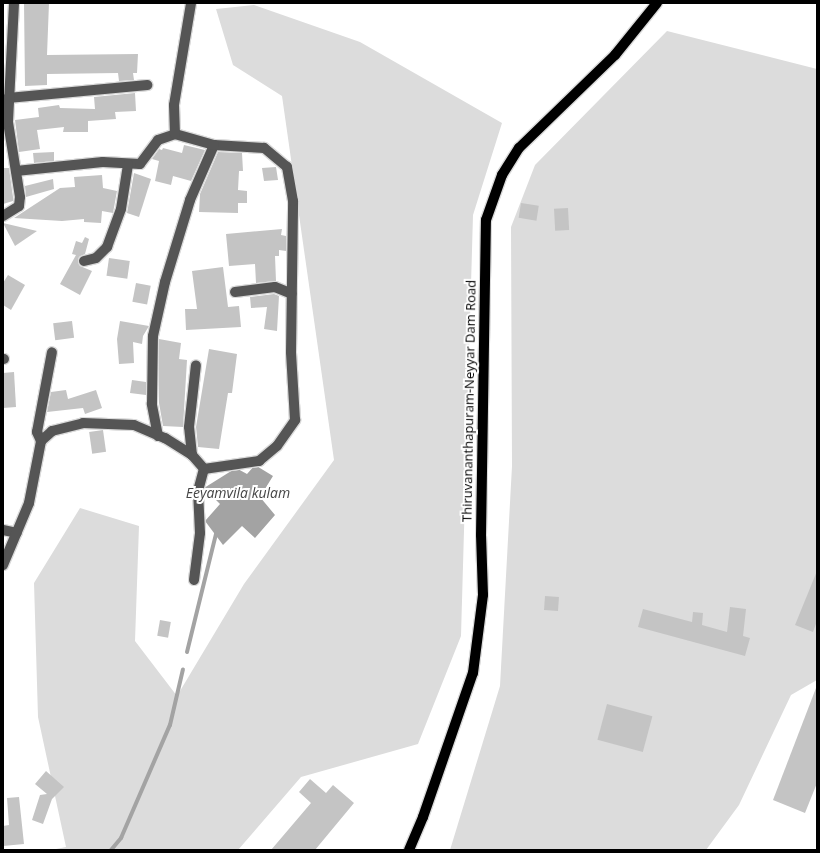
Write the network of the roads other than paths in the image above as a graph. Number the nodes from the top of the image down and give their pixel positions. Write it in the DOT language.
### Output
graph roads {
  1 [pos="14,3"];
  2 [pos="191,3"];
  3 [pos="657,3"];
  4 [pos="147,85"];
  5 [pos="8,98"];
  6 [pos="175,134"];
  7 [pos="214,144"];
  8 [pos="128,165"];
  9 [pos="16,172"];
  10 [pos="3,216"];
  11 [pos="84,261"];
  12 [pos="235,292"];
  13 [pos="292,294"];
  14 [pos="52,352"];
  15 [pos="196,364"];
  16 [pos="158,436"];
  17 [pos="41,441"];
  18 [pos="192,455"];
  19 [pos="204,469"];
  20 [pos="3,530"];
  21 [pos="16,533"];
  22 [pos="3,565"];
  23 [pos="194,580"];
  24 [pos="410,850"];
  1 -- 5 [label="street"];
  2 -- 6 [label="street"];
  3 -- 24 [label="main road, Thiruvananthapuram-Neyyar Dam Road"];
  4 -- 5 [label="street"];
  5 -- 9 [label="street"];
  6 -- 7 [label="street"];
  6 -- 8 [label="street"];
  7 -- 13 [label="street"];
  7 -- 16 [label="street"];
  8 -- 9 [label="street"];
  8 -- 11 [label="street"];
  9 -- 10 [label="street"];
  12 -- 13 [label="street"];
  13 -- 19 [label="street"];
  14 -- 17 [label="street"];
  15 -- 18 [label="street"];
  16 -- 17 [label="street"];
  16 -- 18 [label="street"];
  17 -- 21 [label="street"];
  18 -- 19 [label="street"];
  19 -- 23 [label="street"];
  20 -- 21 [label="street"];
  21 -- 22 [label="street"];
}
